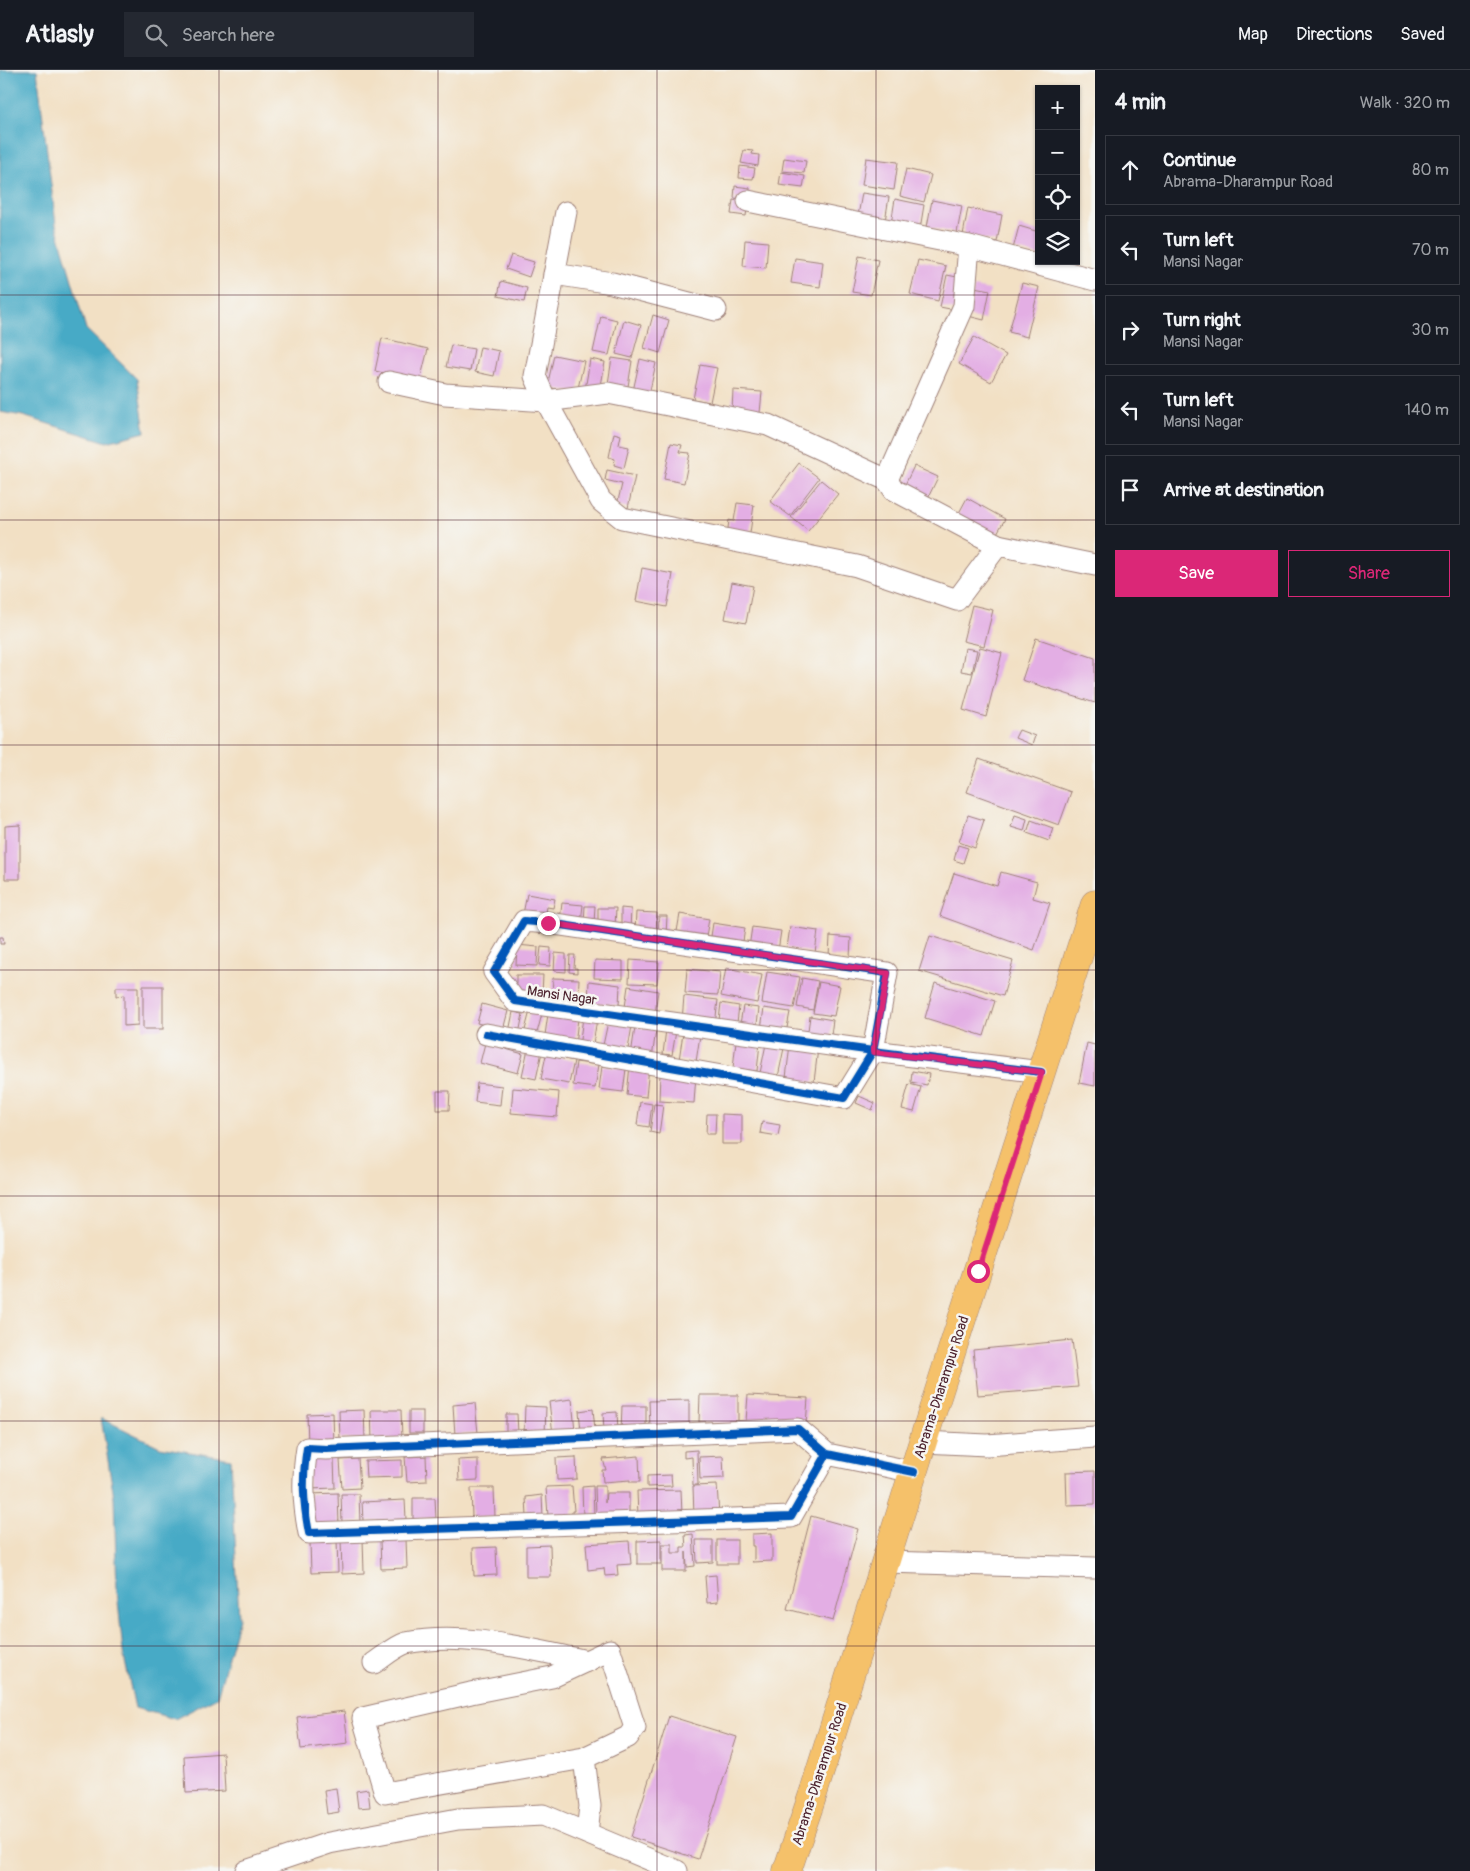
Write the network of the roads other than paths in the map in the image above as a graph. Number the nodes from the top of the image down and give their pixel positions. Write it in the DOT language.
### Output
graph roads {
  1 [pos="748,201"];
  2 [pos="566,212"];
  3 [pos="969,246"];
  4 [pos="554,274"];
  5 [pos="1095,280"];
  6 [pos="716,310"];
  7 [pos="389,382"];
  8 [pos="546,401"];
  9 [pos="887,480"];
  10 [pos="998,545"];
  11 [pos="1095,565"];
  12 [pos="1095,904"];
  13 [pos="486,1034"];
  14 [pos="873,1052"];
  15 [pos="1042,1072"];
  16 [pos="1095,1436"];
  17 [pos="923,1442"];
  18 [pos="827,1454"];
  19 [pos="914,1472"];
  20 [pos="886,1562"];
  21 [pos="1095,1568"];
  22 [pos="588,1661"];
  23 [pos="374,1663"];
  24 [pos="584,1758"];
  25 [pos="587,1834"];
  26 [pos="246,1871"];
  27 [pos="676,1871"];
  28 [pos="787,1871"];
  1 -- 3 [label="street"];
  2 -- 4 [label="street"];
  3 -- 5 [label="street"];
  3 -- 9 [label="street"];
  4 -- 6 [label="street"];
  4 -- 8 [label="street"];
  7 -- 8 [label="street"];
  8 -- 9 [label="street"];
  8 -- 10 [label="street"];
  9 -- 10 [label="street"];
  10 -- 11 [label="street"];
  12 -- 15 [label="main road, Abrama-Dharampur Road"];
  13 -- 14 [label="street, Mansi Nagar"];
  14 -- 14 [label="street, Mansi Nagar"];
  14 -- 15 [label="street, Mansi Nagar"];
  15 -- 17 [label="main road, Abrama-Dharampur Road"];
  16 -- 17 [label="street"];
  17 -- 19 [label="main road, Abrama-Dharampur Road"];
  18 -- 18 [label="street"];
  18 -- 19 [label="street"];
  19 -- 20 [label="main road, Abrama-Dharampur Road"];
  20 -- 21 [label="street"];
  20 -- 28 [label="main road, Abrama-Dharampur Road"];
  22 -- 23 [label="street"];
  22 -- 24 [label="street"];
  22 -- 24 [label="street"];
  24 -- 25 [label="street"];
  25 -- 26 [label="street"];
  25 -- 27 [label="street"];
}
